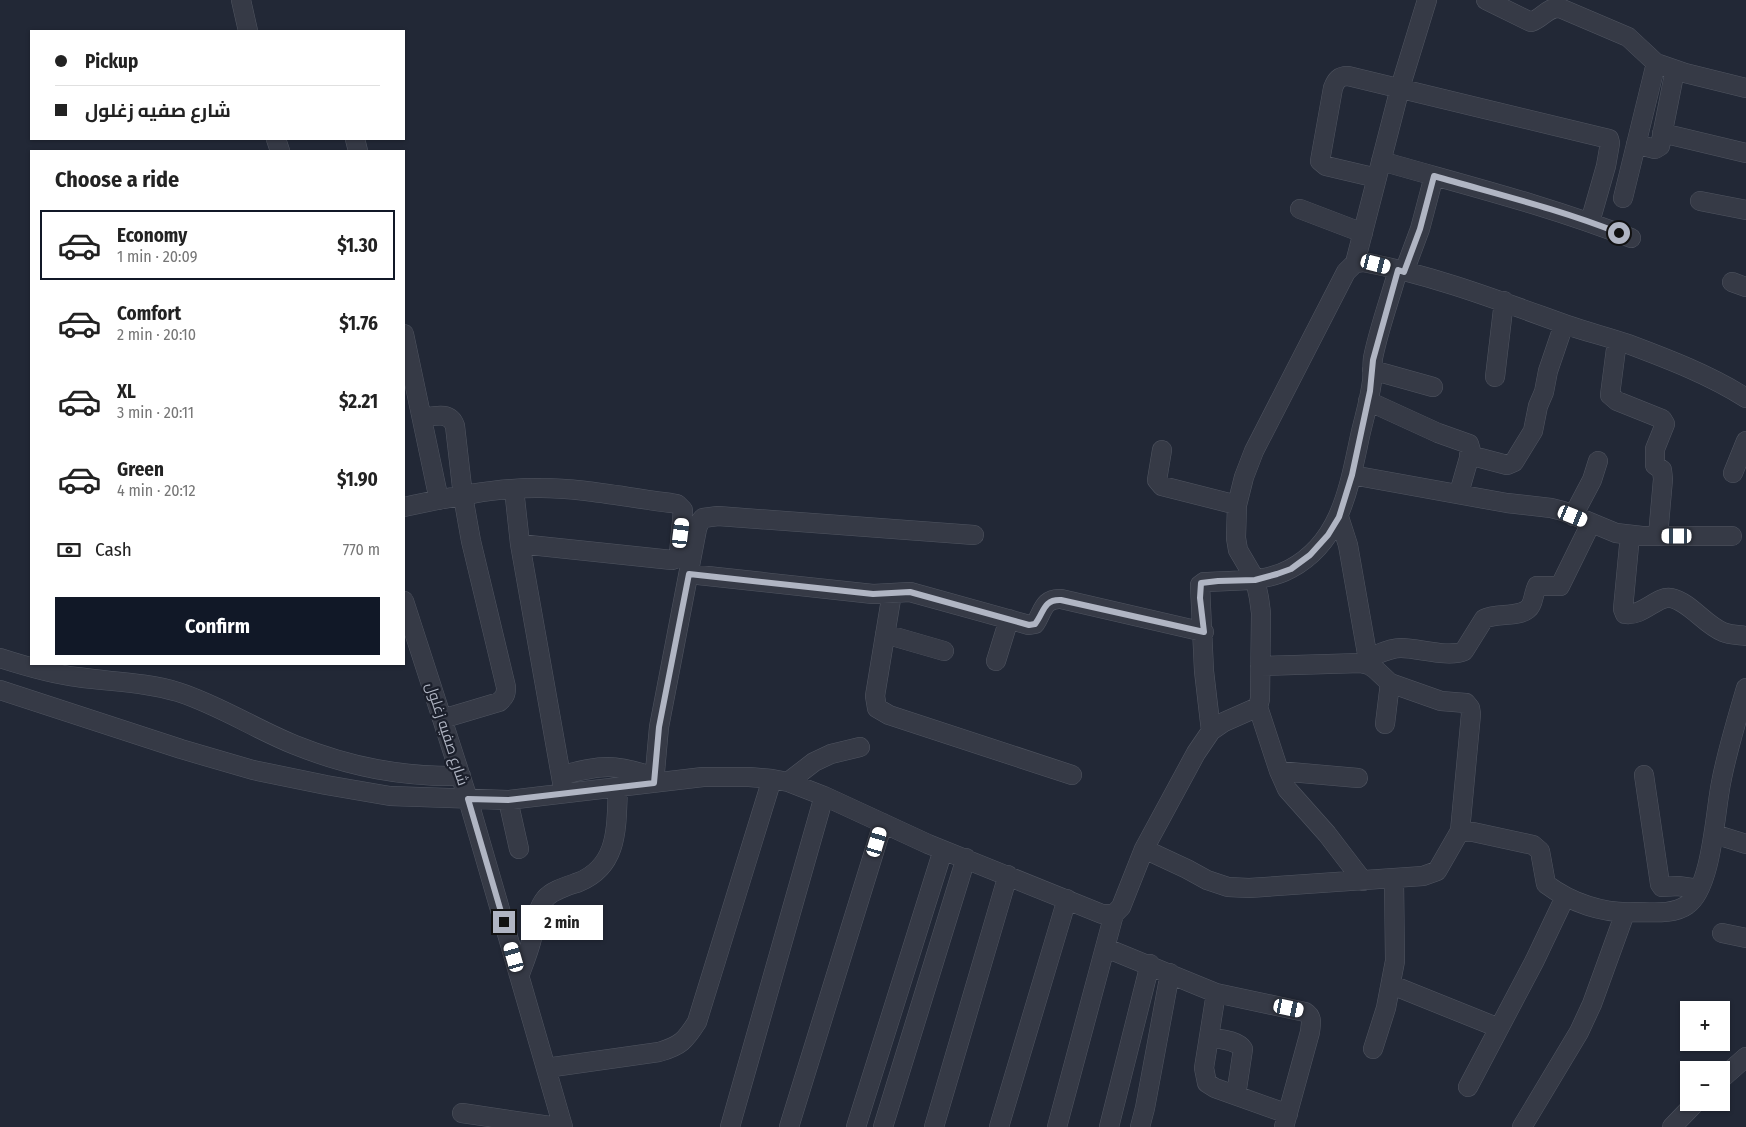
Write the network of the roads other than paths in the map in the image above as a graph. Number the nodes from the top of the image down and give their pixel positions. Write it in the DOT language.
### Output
graph roads {
  1 [pos="240,0"];
  2 [pos="1427,0"];
  3 [pos="1486,0"];
  4 [pos="248,30"];
  5 [pos="1656,63"];
  6 [pos="1675,70"];
  7 [pos="1400,88"];
  8 [pos="1746,88"];
  9 [pos="1662,133"];
  10 [pos="1636,144"];
  11 [pos="1746,153"];
  12 [pos="1379,170"];
  13 [pos="1434,176"];
  14 [pos="1623,198"];
  15 [pos="1700,201"];
  16 [pos="1300,209"];
  17 [pos="1746,210"];
  18 [pos="1590,222"];
  19 [pos="1363,233"];
  20 [pos="1632,238"];
  21 [pos="1355,264"];
  22 [pos="1401,271"];
  23 [pos="1504,301"];
  24 [pos="1564,324"];
  25 [pos="405,339"];
  26 [pos="1617,341"];
  27 [pos="1372,370"];
  28 [pos="1495,377"];
  29 [pos="1433,387"];
  30 [pos="1746,398"];
  31 [pos="1368,401"];
  32 [pos="422,418"];
  33 [pos="1746,441"];
  34 [pos="1162,450"];
  35 [pos="1469,455"];
  36 [pos="1598,461"];
  37 [pos="1733,473"];
  38 [pos="1352,475"];
  39 [pos="514,489"];
  40 [pos="1459,493"];
  41 [pos="463,496"];
  42 [pos="439,500"];
  43 [pos="1237,505"];
  44 [pos="405,507"];
  45 [pos="1573,516"];
  46 [pos="1339,517"];
  47 [pos="1591,524"];
  48 [pos="974,535"];
  49 [pos="1630,535"];
  50 [pos="1658,536"];
  51 [pos="1732,536"];
  52 [pos="520,544"];
  53 [pos="689,574"];
  54 [pos="1255,580"];
  55 [pos="892,593"];
  56 [pos="405,604"];
  57 [pos="1009,619"];
  58 [pos="1204,632"];
  59 [pos="885,634"];
  60 [pos="1746,636"];
  61 [pos="944,651"];
  62 [pos="0,658"];
  63 [pos="996,661"];
  64 [pos="1368,662"];
  65 [pos="1260,666"];
  66 [pos="1390,683"];
  67 [pos="1746,688"];
  68 [pos="0,690"];
  69 [pos="1258,707"];
  70 [pos="442,718"];
  71 [pos="1741,721"];
  72 [pos="1385,724"];
  73 [pos="1211,731"];
  74 [pos="860,747"];
  75 [pos="1279,772"];
  76 [pos="1072,775"];
  77 [pos="1644,775"];
  78 [pos="461,776"];
  79 [pos="1358,778"];
  80 [pos="654,780"];
  81 [pos="780,781"];
  82 [pos="563,784"];
  83 [pos="618,787"];
  84 [pos="824,796"];
  85 [pos="468,799"];
  86 [pos="508,800"];
  87 [pos="883,823"];
  88 [pos="1460,831"];
  89 [pos="1714,834"];
  90 [pos="1746,844"];
  91 [pos="519,849"];
  92 [pos="1144,849"];
  93 [pos="943,850"];
  94 [pos="966,858"];
  95 [pos="1008,875"];
  96 [pos="1394,879"];
  97 [pos="1363,881"];
  98 [pos="1698,889"];
  99 [pos="1565,896"];
  100 [pos="1067,899"];
  101 [pos="1625,913"];
  102 [pos="1114,914"];
  103 [pos="1722,933"];
  104 [pos="1746,938"];
  105 [pos="1106,948"];
  106 [pos="1150,964"];
  107 [pos="1170,972"];
  108 [pos="520,974"];
  109 [pos="1392,985"];
  110 [pos="1216,992"];
  111 [pos="1499,1028"];
  112 [pos="1209,1037"];
  113 [pos="1373,1049"];
  114 [pos="1746,1058"];
  115 [pos="546,1068"];
  116 [pos="1730,1071"];
  117 [pos="1468,1087"];
  118 [pos="1236,1095"];
  119 [pos="1687,1111"];
  120 [pos="462,1113"];
  121 [pos="1286,1121"];
  122 [pos="557,1127"];
  123 [pos="563,1127"];
  124 [pos="730,1127"];
  125 [pos="789,1127"];
  126 [pos="856,1127"];
  127 [pos="883,1127"];
  128 [pos="934,1127"];
  129 [pos="999,1127"];
  130 [pos="1056,1127"];
  131 [pos="1109,1127"];
  132 [pos="1140,1127"];
  133 [pos="1523,1127"];
  134 [pos="1672,1127"];
  1 -- 4 [label="street"];
  2 -- 7 [label="street"];
  3 -- 5 [label="street"];
  5 -- 6 [label="street"];
  5 -- 10 [label="street"];
  6 -- 8 [label="street"];
  6 -- 9 [label="street"];
  7 -- 12 [label="street"];
  7 -- 12 [label="street"];
  7 -- 18 [label="street"];
  9 -- 10 [label="street"];
  9 -- 11 [label="street"];
  10 -- 14 [label="street"];
  12 -- 13 [label="street"];
  12 -- 19 [label="street"];
  13 -- 18 [label="street"];
  13 -- 22 [label="street"];
  15 -- 17 [label="street"];
  16 -- 19 [label="street"];
  18 -- 20 [label="street"];
  19 -- 21 [label="street"];
  21 -- 22 [label="street"];
  21 -- 43 [label="street"];
  22 -- 23 [label="street"];
  22 -- 27 [label="street"];
  23 -- 24 [label="street"];
  23 -- 28 [label="street"];
  24 -- 26 [label="street"];
  24 -- 35 [label="street"];
  25 -- 32 [label="street"];
  26 -- 30 [label="street"];
  26 -- 50 [label="street"];
  27 -- 29 [label="street"];
  27 -- 31 [label="street"];
  31 -- 35 [label="street"];
  31 -- 38 [label="street"];
  32 -- 41 [label="street"];
  32 -- 42 [label="street"];
  33 -- 37 [label="street"];
  34 -- 43 [label="street"];
  35 -- 40 [label="street"];
  36 -- 45 [label="street"];
  38 -- 40 [label="street"];
  38 -- 46 [label="street"];
  39 -- 41 [label="street"];
  39 -- 52 [label="street"];
  39 -- 52 [label="street"];
  40 -- 45 [label="street"];
  41 -- 42 [label="street"];
  41 -- 70 [label="street"];
  42 -- 44 [label="street"];
  43 -- 54 [label="street"];
  45 -- 47 [label="street"];
  46 -- 54 [label="street"];
  46 -- 64 [label="street"];
  47 -- 49 [label="street"];
  47 -- 64 [label="street"];
  48 -- 53 [label="street"];
  49 -- 50 [label="street"];
  49 -- 60 [label="street"];
  50 -- 51 [label="street"];
  52 -- 82 [label="street"];
  53 -- 55 [label="street"];
  53 -- 80 [label="street"];
  54 -- 58 [label="street"];
  54 -- 65 [label="street"];
  55 -- 57 [label="street"];
  55 -- 59 [label="street"];
  56 -- 70 [label="street, شارع صفيه زغلول"];
  57 -- 58 [label="street"];
  57 -- 63 [label="street"];
  58 -- 73 [label="street"];
  59 -- 61 [label="street"];
  59 -- 76 [label="street"];
  62 -- 78 [label="street"];
  64 -- 65 [label="street"];
  64 -- 66 [label="street"];
  65 -- 69 [label="street"];
  66 -- 72 [label="street"];
  66 -- 88 [label="street"];
  67 -- 71 [label="street"];
  68 -- 85 [label="street"];
  69 -- 73 [label="street"];
  69 -- 75 [label="street"];
  70 -- 78 [label="street, شارع صفيه زغلول"];
  71 -- 89 [label="street"];
  73 -- 92 [label="street"];
  74 -- 81 [label="street"];
  75 -- 79 [label="street"];
  75 -- 97 [label="street"];
  77 -- 98 [label="street"];
  78 -- 85 [label="street, شارع صفيه زغلول"];
  80 -- 81 [label="street"];
  80 -- 82 [label="street"];
  80 -- 83 [label="street"];
  81 -- 84 [label="street"];
  81 -- 115 [label="street"];
  82 -- 83 [label="street"];
  82 -- 86 [label="street"];
  83 -- 108 [label="street"];
  84 -- 87 [label="street"];
  84 -- 124 [label="street"];
  85 -- 86 [label="street"];
  85 -- 108 [label="street, شارع صفيه زغلول"];
  86 -- 91 [label="street"];
  87 -- 93 [label="street"];
  87 -- 125 [label="street"];
  88 -- 96 [label="street"];
  88 -- 99 [label="street"];
  89 -- 90 [label="street"];
  89 -- 98 [label="street"];
  92 -- 97 [label="street"];
  92 -- 102 [label="street"];
  93 -- 94 [label="street"];
  93 -- 126 [label="street"];
  94 -- 95 [label="street"];
  94 -- 127 [label="street"];
  95 -- 100 [label="street"];
  95 -- 128 [label="street"];
  96 -- 97 [label="street"];
  96 -- 109 [label="street"];
  98 -- 101 [label="street"];
  99 -- 101 [label="street"];
  99 -- 111 [label="street"];
  100 -- 102 [label="street"];
  100 -- 129 [label="street"];
  101 -- 133 [label="street"];
  102 -- 105 [label="street"];
  103 -- 104 [label="street"];
  105 -- 106 [label="street"];
  105 -- 130 [label="street"];
  106 -- 107 [label="street"];
  106 -- 131 [label="street"];
  107 -- 110 [label="street"];
  107 -- 132 [label="street"];
  108 -- 115 [label="street, شارع صفيه زغلول"];
  109 -- 111 [label="street"];
  109 -- 113 [label="street"];
  110 -- 112 [label="street"];
  110 -- 121 [label="street"];
  111 -- 117 [label="street"];
  112 -- 118 [label="street"];
  112 -- 118 [label="street"];
  114 -- 116 [label="street"];
  115 -- 123 [label="street, شارع صفيه زغلول"];
  118 -- 121 [label="street"];
  119 -- 134 [label="street"];
  120 -- 122 [label="street"];
}
